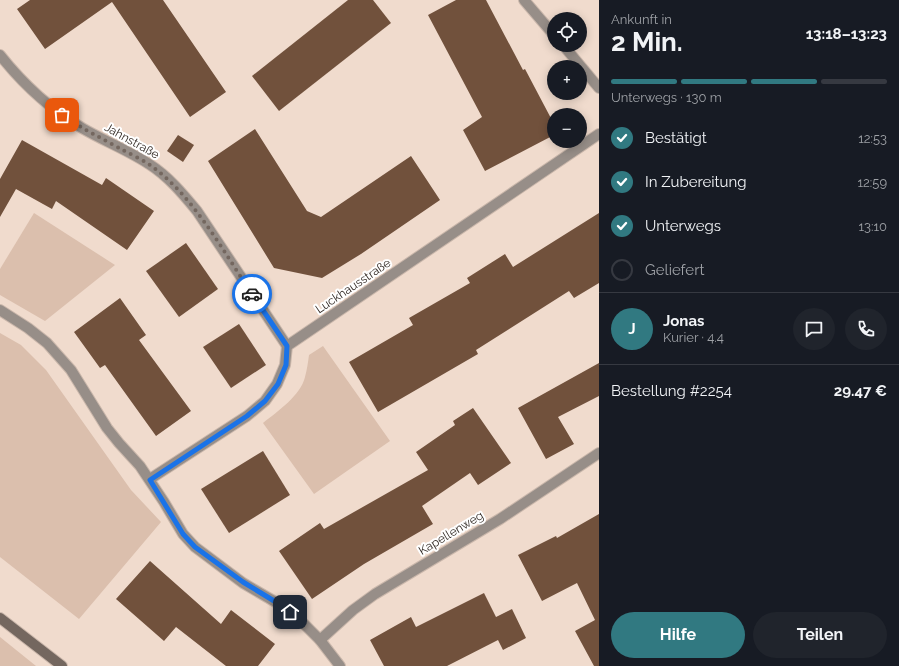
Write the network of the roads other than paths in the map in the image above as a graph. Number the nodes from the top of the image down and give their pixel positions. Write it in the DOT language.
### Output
graph roads {
  1 [pos="524,0"];
  2 [pos="547,27"];
  3 [pos="568,52"];
  4 [pos="0,55"];
  5 [pos="599,88"];
  6 [pos="599,134"];
  7 [pos="0,310"];
  8 [pos="287,346"];
  9 [pos="599,453"];
  10 [pos="150,480"];
  11 [pos="0,618"];
  12 [pos="320,640"];
  13 [pos="62,666"];
  14 [pos="340,666"];
  1 -- 2 [label="street"];
  3 -- 5 [label="street"];
  4 -- 8 [label="street, Jahnstraße"];
  6 -- 8 [label="street, Luckhausstraße"];
  7 -- 10 [label="street"];
  8 -- 10 [label="street"];
  9 -- 12 [label="street, Kapellenweg"];
  10 -- 12 [label="street"];
  11 -- 13 [label="main road"];
  12 -- 14 [label="street"];
}
